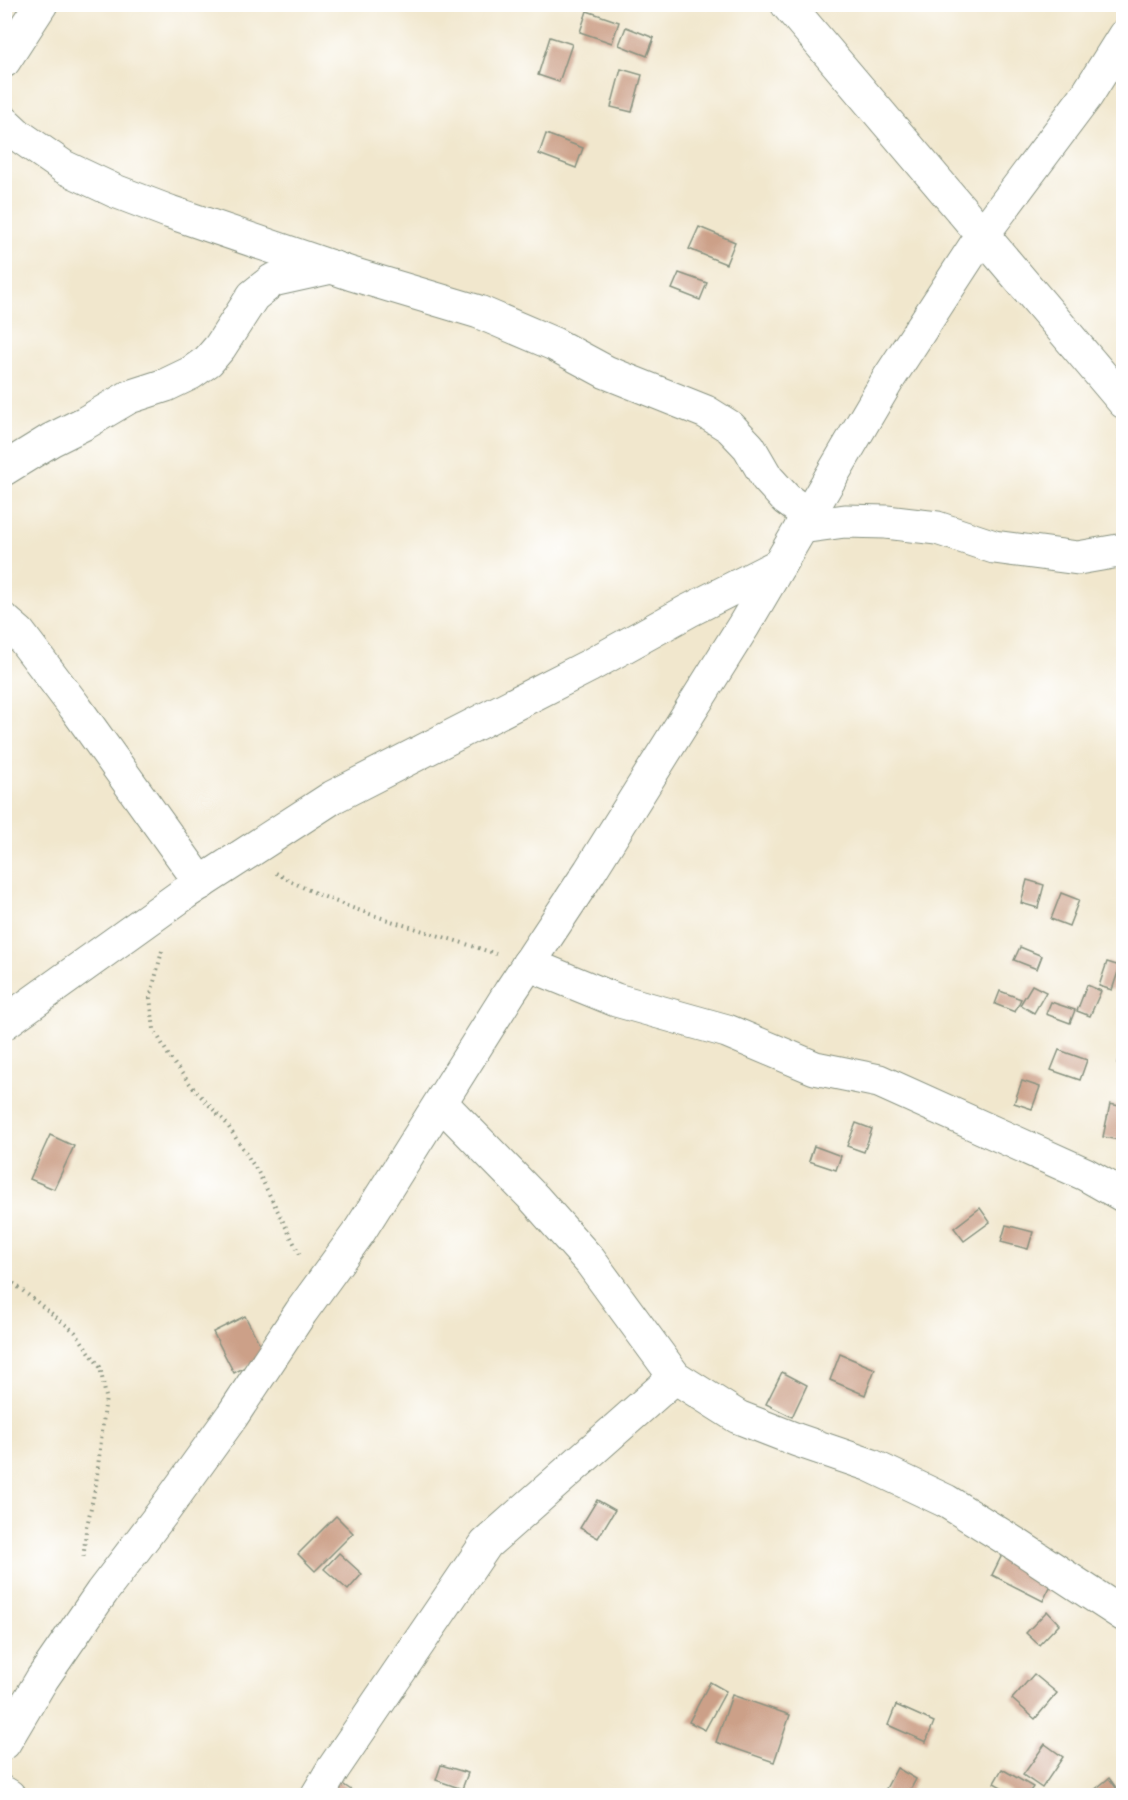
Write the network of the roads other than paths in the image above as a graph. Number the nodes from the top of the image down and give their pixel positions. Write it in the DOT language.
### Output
graph roads {
  1 [pos="41,4"];
  2 [pos="788,4"];
  3 [pos="1124,36"];
  4 [pos="4,61"];
  5 [pos="4,122"];
  6 [pos="982,234"];
  7 [pos="332,267"];
  8 [pos="1124,402"];
  9 [pos="4,469"];
  10 [pos="805,521"];
  11 [pos="1124,550"];
  12 [pos="779,565"];
  13 [pos="4,620"];
  14 [pos="201,883"];
  15 [pos="528,964"];
  16 [pos="4,1023"];
  17 [pos="441,1103"];
  18 [pos="1124,1197"];
  19 [pos="675,1377"];
  20 [pos="1124,1615"];
  21 [pos="4,1743"];
  22 [pos="4,1793"];
  23 [pos="9,1796"];
  24 [pos="317,1796"];
  1 -- 4 [label="street"];
  2 -- 6 [label="street"];
  3 -- 6 [label="street"];
  5 -- 7 [label="street"];
  6 -- 8 [label="street"];
  6 -- 10 [label="street"];
  7 -- 9 [label="street"];
  7 -- 10 [label="street"];
  10 -- 11 [label="street"];
  10 -- 12 [label="street"];
  12 -- 14 [label="street"];
  12 -- 15 [label="street"];
  13 -- 14 [label="street"];
  14 -- 16 [label="street"];
  15 -- 17 [label="street"];
  15 -- 18 [label="street"];
  17 -- 19 [label="street"];
  17 -- 21 [label="street"];
  19 -- 20 [label="street"];
  19 -- 24 [label="street"];
  22 -- 23 [label="street"];
}
